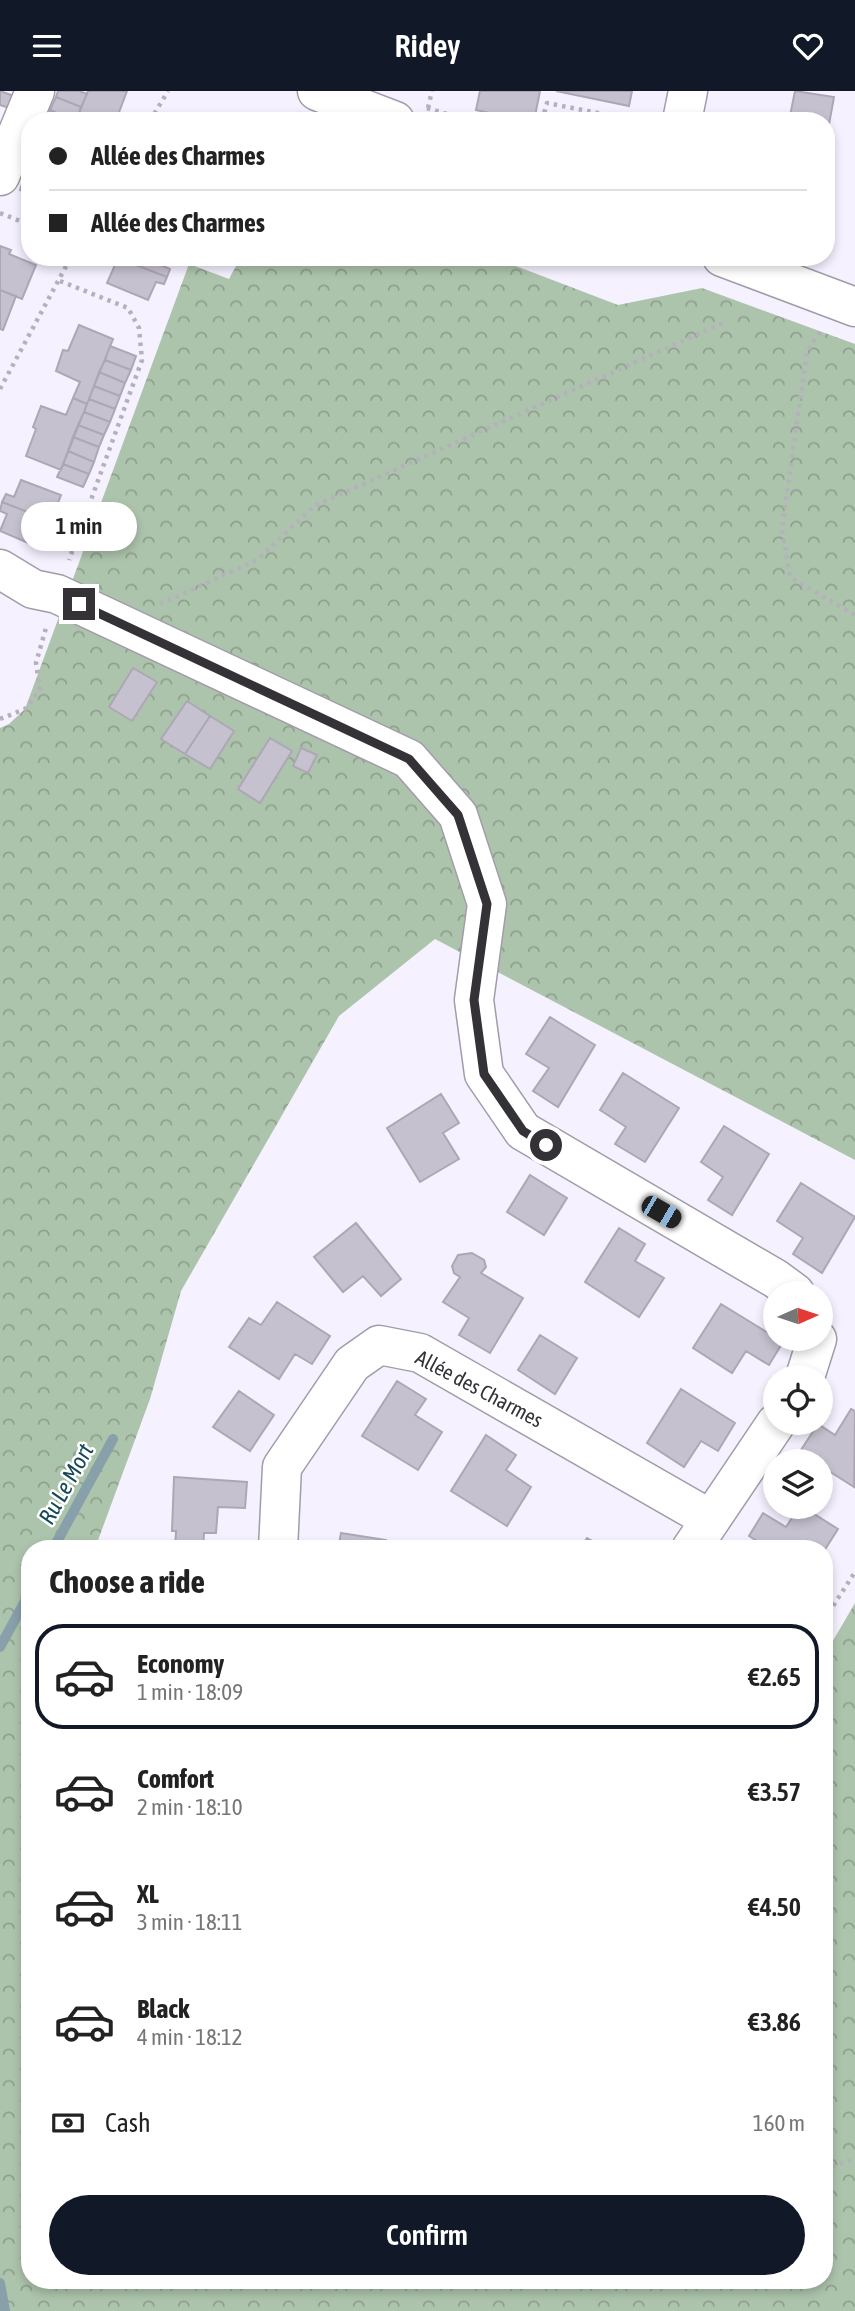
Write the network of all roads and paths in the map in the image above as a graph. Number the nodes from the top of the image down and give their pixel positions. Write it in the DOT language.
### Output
graph roads {
  1 [pos="35,91"];
  2 [pos="168,91"];
  3 [pos="317,91"];
  4 [pos="432,91"];
  5 [pos="688,91"];
  6 [pos="413,111"];
  7 [pos="26,112"];
  8 [pos="155,112"];
  9 [pos="544,112"];
  10 [pos="593,112"];
  11 [pos="684,112"];
  12 [pos="21,125"];
  13 [pos="0,176"];
  14 [pos="0,213"];
  15 [pos="21,221"];
  16 [pos="67,266"];
  17 [pos="746,266"];
  18 [pos="60,281"];
  19 [pos="847,304"];
  20 [pos="723,323"];
  21 [pos="0,389"];
  22 [pos="0,569"];
  23 [pos="57,594"];
  24 [pos="855,615"];
  25 [pos="122,625"];
  26 [pos="0,719"];
  27 [pos="779,1281"];
  28 [pos="768,1435"];
  29 [pos="701,1534"];
  30 [pos="278,1540"];
  31 [pos="855,1572"];
  32 [pos="833,1606"];
  33 [pos="855,2158"];
  34 [pos="833,2167"];
  1 -- 7 [label="street"];
  2 -- 8 [label="path"];
  3 -- 6 [label="street"];
  4 -- 6 [label="path"];
  5 -- 11 [label="street"];
  9 -- 10 [label="path"];
  12 -- 13 [label="street"];
  14 -- 15 [label="path"];
  16 -- 18 [label="path"];
  17 -- 19 [label="street"];
  18 -- 21 [label="path"];
  18 -- 23 [label="path"];
  19 -- 24 [label="path"];
  20 -- 25 [label="path"];
  22 -- 23 [label="street"];
  23 -- 25 [label="street"];
  23 -- 26 [label="path"];
  25 -- 27 [label="street"];
  28 -- 29 [label="street, Allée des Charmes"];
  29 -- 30 [label="street, Allée des Charmes"];
  31 -- 32 [label="path"];
  33 -- 34 [label="path"];
}
